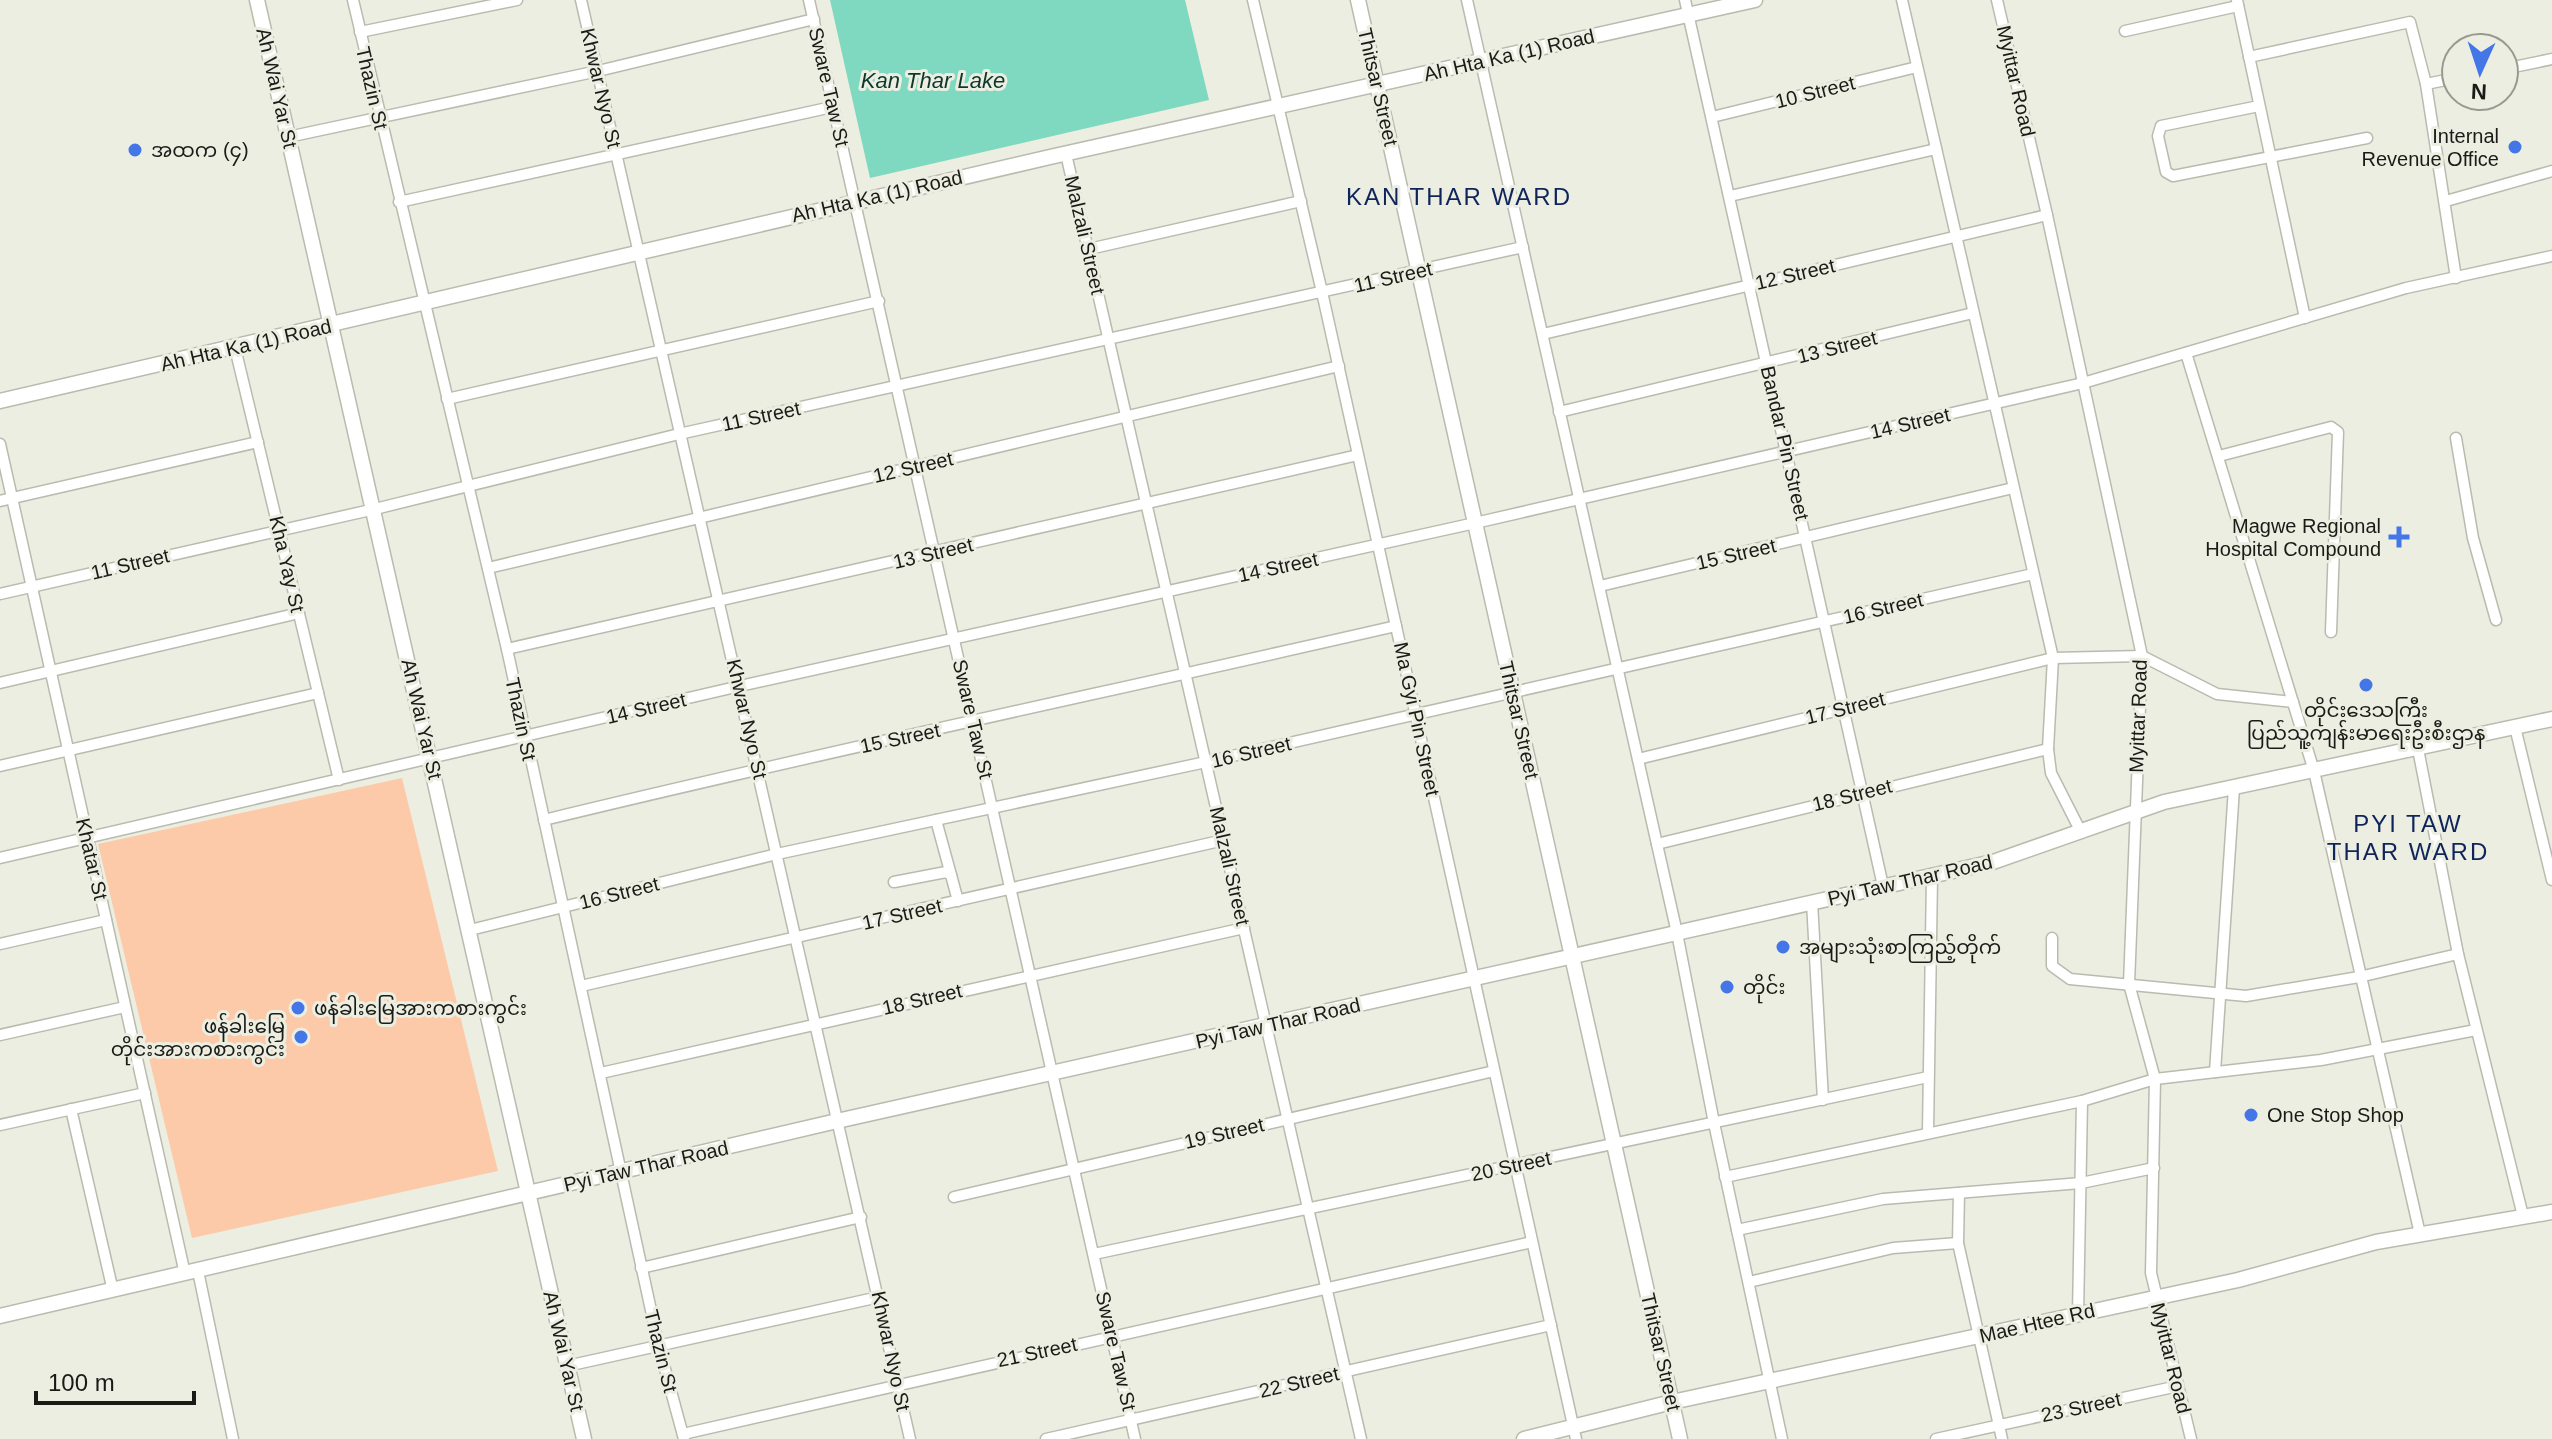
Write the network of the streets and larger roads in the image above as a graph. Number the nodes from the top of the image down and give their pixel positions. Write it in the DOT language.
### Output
graph roads {
  1 [pos="257,0"];
  2 [pos="353,0"];
  3 [pos="517,0"];
  4 [pos="581,0"];
  5 [pos="809,0"];
  6 [pos="1253,0"];
  7 [pos="1358,0"];
  8 [pos="1467,0"];
  9 [pos="1755,0"];
  10 [pos="1902,0"];
  11 [pos="1997,0"];
  12 [pos="2237,3"];
  13 [pos="1687,8"];
  14 [pos="814,19"];
  15 [pos="2125,31"];
  16 [pos="360,32"];
  17 [pos="2249,57"];
  18 [pos="2552,59"];
  19 [pos="1481,62"];
  20 [pos="2520,66"];
  21 [pos="1917,67"];
  22 [pos="598,71"];
  23 [pos="2440,81"];
  24 [pos="2426,84"];
  25 [pos="1377,85"];
  26 [pos="2259,106"];
  27 [pos="832,107"];
  28 [pos="1279,107"];
  29 [pos="379,117"];
  30 [pos="1712,117"];
  31 [pos="288,137"];
  32 [pos="2367,138"];
  33 [pos="1936,149"];
  34 [pos="1066,154"];
  35 [pos="616,155"];
  36 [pos="2271,159"];
  37 [pos="2552,171"];
  38 [pos="1730,196"];
  39 [pos="856,201"];
  40 [pos="1301,201"];
  41 [pos="2446,201"];
  42 [pos="399,202"];
  43 [pos="2047,215"];
  44 [pos="1956,236"];
  45 [pos="1523,247"];
  46 [pos="1089,249"];
  47 [pos="638,252"];
  48 [pos="2552,256"];
  49 [pos="1419,271"];
  50 [pos="2456,278"];
  51 [pos="1749,284"];
  52 [pos="1322,292"];
  53 [pos="879,301"];
  54 [pos="423,302"];
  55 [pos="1973,313"];
  56 [pos="2305,318"];
  57 [pos="334,326"];
  58 [pos="1543,334"];
  59 [pos="1110,339"];
  60 [pos="235,348"];
  61 [pos="661,349"];
  62 [pos="2186,353"];
  63 [pos="1767,364"];
  64 [pos="1339,366"];
  65 [pos="2083,383"];
  66 [pos="898,386"];
  67 [pos="447,399"];
  68 [pos="0,401"];
  69 [pos="1994,403"];
  70 [pos="1559,412"];
  71 [pos="1127,417"];
  72 [pos="679,434"];
  73 [pos="2456,438"];
  74 [pos="258,442"];
  75 [pos="0,444"];
  76 [pos="1787,451"];
  77 [pos="1358,455"];
  78 [pos="2219,456"];
  79 [pos="916,467"];
  80 [pos="468,485"];
  81 [pos="2013,488"];
  82 [pos="12,498"];
  83 [pos="1578,500"];
  84 [pos="0,501"];
  85 [pos="1147,504"];
  86 [pos="375,509"];
  87 [pos="699,517"];
  88 [pos="1475,523"];
  89 [pos="279,530"];
  90 [pos="1806,537"];
  91 [pos="1378,545"];
  92 [pos="935,552"];
  93 [pos="488,568"];
  94 [pos="2033,574"];
  95 [pos="1600,586"];
  96 [pos="32,587"];
  97 [pos="1167,591"];
  98 [pos="0,594"];
  99 [pos="720,601"];
  100 [pos="299,613"];
  101 [pos="2496,620"];
  102 [pos="1825,621"];
  103 [pos="1396,626"];
  104 [pos="2331,632"];
  105 [pos="955,640"];
  106 [pos="507,649"];
  107 [pos="2142,656"];
  108 [pos="2053,658"];
  109 [pos="1618,668"];
  110 [pos="51,672"];
  111 [pos="1186,674"];
  112 [pos="0,683"];
  113 [pos="740,686"];
  114 [pos="1513,692"];
  115 [pos="318,693"];
  116 [pos="2293,702"];
  117 [pos="1844,709"];
  118 [pos="1416,714"];
  119 [pos="2552,719"];
  120 [pos="974,723"];
  121 [pos="2515,727"];
  122 [pos="524,736"];
  123 [pos="2048,749"];
  124 [pos="2418,749"];
  125 [pos="68,750"];
  126 [pos="431,758"];
  127 [pos="1638,759"];
  128 [pos="1206,762"];
  129 [pos="0,766"];
  130 [pos="759,767"];
  131 [pos="2314,771"];
  132 [pos="339,780"];
  133 [pos="2234,788"];
  134 [pos="1863,792"];
  135 [pos="994,808"];
  136 [pos="2135,811"];
  137 [pos="544,820"];
  138 [pos="936,820"];
  139 [pos="2081,832"];
  140 [pos="87,838"];
  141 [pos="1224,840"];
  142 [pos="1657,844"];
  143 [pos="777,854"];
  144 [pos="0,858"];
  145 [pos="951,875"];
  146 [pos="1932,876"];
  147 [pos="2552,880"];
  148 [pos="894,882"];
  149 [pos="1883,886"];
  150 [pos="1011,890"];
  151 [pos="958,901"];
  152 [pos="1812,902"];
  153 [pos="564,907"];
  154 [pos="106,920"];
  155 [pos="1244,928"];
  156 [pos="470,930"];
  157 [pos="1677,933"];
  158 [pos="796,938"];
  159 [pos="2052,938"];
  160 [pos="0,944"];
  161 [pos="2458,954"];
  162 [pos="1572,956"];
  163 [pos="1031,974"];
  164 [pos="2359,977"];
  165 [pos="1474,979"];
  166 [pos="2129,984"];
  167 [pos="581,986"];
  168 [pos="2221,994"];
  169 [pos="125,1007"];
  170 [pos="817,1024"];
  171 [pos="1266,1026"];
  172 [pos="2476,1030"];
  173 [pos="0,1035"];
  174 [pos="2375,1049"];
  175 [pos="1494,1071"];
  176 [pos="2215,1072"];
  177 [pos="601,1073"];
  178 [pos="1053,1074"];
  179 [pos="1928,1077"];
  180 [pos="2155,1079"];
  181 [pos="145,1093"];
  182 [pos="1823,1100"];
  183 [pos="2082,1101"];
  184 [pos="71,1109"];
  185 [pos="1287,1118"];
  186 [pos="837,1121"];
  187 [pos="1714,1123"];
  188 [pos="0,1125"];
  189 [pos="1928,1132"];
  190 [pos="1614,1144"];
  191 [pos="1515,1165"];
  192 [pos="1074,1168"];
  193 [pos="2154,1168"];
  194 [pos="622,1172"];
  195 [pos="1725,1177"];
  196 [pos="2081,1183"];
  197 [pos="1959,1193"];
  198 [pos="529,1194"];
  199 [pos="954,1197"];
  200 [pos="1308,1209"];
  201 [pos="2552,1212"];
  202 [pos="2523,1216"];
  203 [pos="861,1217"];
  204 [pos="1737,1230"];
  205 [pos="2420,1234"];
  206 [pos="1532,1242"];
  207 [pos="1958,1243"];
  208 [pos="1094,1254"];
  209 [pos="641,1268"];
  210 [pos="192,1273"];
  211 [pos="1749,1282"];
  212 [pos="1326,1288"];
  213 [pos="113,1291"];
  214 [pos="2156,1296"];
  215 [pos="879,1297"];
  216 [pos="2078,1314"];
  217 [pos="0,1316"];
  218 [pos="1551,1325"];
  219 [pos="1112,1336"];
  220 [pos="1978,1336"];
  221 [pos="659,1347"];
  222 [pos="567,1366"];
  223 [pos="1345,1372"];
  224 [pos="1771,1382"];
  225 [pos="898,1383"];
  226 [pos="2178,1386"];
  227 [pos="1672,1402"];
  228 [pos="1131,1420"];
  229 [pos="1999,1425"];
  230 [pos="1575,1433"];
  231 [pos="684,1437"];
  232 [pos="233,1439"];
  233 [pos="584,1439"];
  234 [pos="910,1439"];
  235 [pos="1046,1439"];
  236 [pos="1135,1439"];
  237 [pos="1361,1439"];
  238 [pos="1524,1439"];
  239 [pos="1680,1439"];
  240 [pos="1782,1439"];
  241 [pos="1936,1439"];
  242 [pos="2002,1439"];
  243 [pos="2191,1439"];
  1 -- 31 [label="street, Ah Wai Yar St"];
  2 -- 16 [label="street, Thazin St"];
  3 -- 16 [label="street"];
  4 -- 22 [label="street, Khwar Nyo St"];
  5 -- 14 [label="street, Sware Taw St"];
  6 -- 28 [label="street, Ma Gyi Pin Street"];
  7 -- 25 [label="street, Thitsar Street"];
  8 -- 19 [label="street"];
  9 -- 13 [label="street, Ah Hta Ka (1) Road"];
  10 -- 21 [label="street"];
  11 -- 43 [label="street, Myittar Road"];
  12 -- 15 [label="street"];
  12 -- 17 [label="street"];
  13 -- 19 [label="street, Ah Hta Ka (1) Road"];
  13 -- 30 [label="street, Bandar Pin Street"];
  14 -- 22 [label="street"];
  14 -- 27 [label="street, Sware Taw St"];
  16 -- 29 [label="street, Thazin St"];
  17 -- 24 [label="street"];
  17 -- 26 [label="street"];
  18 -- 20 [label="street"];
  19 -- 25 [label="street, Ah Hta Ka (1) Road"];
  19 -- 45 [label="street"];
  21 -- 30 [label="street, 10 Street"];
  21 -- 33 [label="street"];
  22 -- 29 [label="street"];
  22 -- 35 [label="street, Khwar Nyo St"];
  23 -- 24 [label="street"];
  24 -- 41 [label="street"];
  25 -- 28 [label="street, Ah Hta Ka (1) Road"];
  25 -- 49 [label="street, Thitsar Street"];
  26 -- 36 [label="street"];
  26 -- 36 [label="street"];
  27 -- 35 [label="street"];
  27 -- 39 [label="street, Sware Taw St"];
  28 -- 34 [label="street, Ah Hta Ka (1) Road"];
  28 -- 40 [label="street, Ma Gyi Pin Street"];
  29 -- 31 [label="street"];
  29 -- 42 [label="street, Thazin St"];
  30 -- 38 [label="street, Bandar Pin Street"];
  31 -- 57 [label="street, Ah Wai Yar St"];
  32 -- 36 [label="street"];
  33 -- 38 [label="street"];
  33 -- 44 [label="street"];
  34 -- 39 [label="street, Ah Hta Ka (1) Road"];
  34 -- 46 [label="street, Malzali Street"];
  35 -- 42 [label="street"];
  35 -- 47 [label="street, Khwar Nyo St"];
  36 -- 56 [label="street"];
  37 -- 41 [label="street"];
  38 -- 51 [label="street, Bandar Pin Street"];
  39 -- 47 [label="street, Ah Hta Ka (1) Road"];
  39 -- 53 [label="street, Sware Taw St"];
  40 -- 46 [label="street"];
  40 -- 52 [label="street, Ma Gyi Pin Street"];
  41 -- 50 [label="street"];
  42 -- 54 [label="street, Thazin St"];
  43 -- 44 [label="street, 12 Street"];
  43 -- 65 [label="street, Myittar Road"];
  44 -- 51 [label="street, 12 Street"];
  44 -- 55 [label="street"];
  45 -- 49 [label="street, 11 Street"];
  45 -- 58 [label="street"];
  46 -- 59 [label="street, Malzali Street"];
  47 -- 54 [label="street, Ah Hta Ka (1) Road"];
  47 -- 61 [label="street, Khwar Nyo St"];
  48 -- 50 [label="street, 14 Street"];
  49 -- 52 [label="street, 11 Street"];
  49 -- 88 [label="street, Thitsar Street"];
  50 -- 56 [label="street, 14 Street"];
  51 -- 58 [label="street, 12 Street"];
  51 -- 63 [label="street, Bandar Pin Street"];
  52 -- 59 [label="street, 11 Street"];
  52 -- 64 [label="street, Ma Gyi Pin Street"];
  53 -- 61 [label="street"];
  53 -- 66 [label="street, Sware Taw St"];
  54 -- 57 [label="street, Ah Hta Ka (1) Road"];
  54 -- 67 [label="street, Thazin St"];
  55 -- 63 [label="street, 13 Street"];
  55 -- 69 [label="street"];
  56 -- 62 [label="street, 14 Street"];
  57 -- 60 [label="street, Ah Hta Ka (1) Road"];
  57 -- 86 [label="street, Ah Wai Yar St"];
  58 -- 70 [label="street"];
  59 -- 66 [label="street, 11 Street"];
  59 -- 71 [label="street, Malzali Street"];
  60 -- 68 [label="street, Ah Hta Ka (1) Road"];
  60 -- 74 [label="street, Kha Yay St"];
  61 -- 67 [label="street"];
  61 -- 72 [label="street, Khwar Nyo St"];
  62 -- 65 [label="street, 14 Street"];
  62 -- 78 [label="street"];
  63 -- 70 [label="street, 13 Street"];
  63 -- 76 [label="street, Bandar Pin Street"];
  64 -- 71 [label="street, 12 Street"];
  64 -- 77 [label="street, Ma Gyi Pin Street"];
  65 -- 69 [label="street, 14 Street"];
  65 -- 107 [label="street, Myittar Road"];
  66 -- 72 [label="street, 11 Street"];
  66 -- 79 [label="street, Sware Taw St"];
  67 -- 80 [label="street, Thazin St"];
  69 -- 76 [label="street, 14 Street"];
  69 -- 81 [label="street"];
  70 -- 83 [label="street"];
  71 -- 79 [label="street, 12 Street"];
  71 -- 85 [label="street, Malzali Street"];
  72 -- 80 [label="street, 11 Street"];
  72 -- 87 [label="street, Khwar Nyo St"];
  73 -- 101 [label="street"];
  74 -- 82 [label="street"];
  74 -- 89 [label="street, Kha Yay St"];
  75 -- 82 [label="street, Khatar St"];
  76 -- 83 [label="street, 14 Street"];
  76 -- 90 [label="street, Bandar Pin Street"];
  77 -- 85 [label="street, 13 Street"];
  77 -- 91 [label="street, Ma Gyi Pin Street"];
  78 -- 104 [label="street"];
  78 -- 116 [label="street"];
  79 -- 87 [label="street, 12 Street"];
  79 -- 92 [label="street, Sware Taw St"];
  80 -- 86 [label="street, 11 Street"];
  80 -- 93 [label="street, Thazin St"];
  81 -- 90 [label="street, 15 Street"];
  81 -- 94 [label="street"];
  82 -- 84 [label="street"];
  82 -- 96 [label="street, Khatar St"];
  83 -- 88 [label="street, 14 Street"];
  83 -- 95 [label="street"];
  85 -- 92 [label="street, 13 Street"];
  85 -- 97 [label="street, Malzali Street"];
  86 -- 89 [label="street, 11 Street"];
  86 -- 126 [label="street, Ah Wai Yar St"];
  87 -- 93 [label="street, 12 Street"];
  87 -- 99 [label="street, Khwar Nyo St"];
  88 -- 91 [label="street, 14 Street"];
  88 -- 114 [label="street, Thitsar Street"];
  89 -- 96 [label="street, 11 Street"];
  89 -- 100 [label="street, Kha Yay St"];
  90 -- 95 [label="street, 15 Street"];
  90 -- 102 [label="street, Bandar Pin Street"];
  91 -- 97 [label="street, 14 Street"];
  91 -- 103 [label="street, Ma Gyi Pin Street"];
  92 -- 99 [label="street, 13 Street"];
  92 -- 105 [label="street, Sware Taw St"];
  93 -- 106 [label="street, Thazin St"];
  94 -- 102 [label="street, 16 Street"];
  94 -- 108 [label="street"];
  95 -- 109 [label="street"];
  96 -- 98 [label="street, 11 Street"];
  96 -- 110 [label="street, Khatar St"];
  97 -- 105 [label="street, 14 Street"];
  97 -- 111 [label="street, Malzali Street"];
  99 -- 106 [label="street, 13 Street"];
  99 -- 113 [label="street, Khwar Nyo St"];
  100 -- 110 [label="street"];
  100 -- 115 [label="street, Kha Yay St"];
  102 -- 109 [label="street, 16 Street"];
  102 -- 117 [label="street, Bandar Pin Street"];
  103 -- 111 [label="street, 15 Street"];
  103 -- 118 [label="street, Ma Gyi Pin Street"];
  105 -- 113 [label="street, 14 Street"];
  105 -- 120 [label="street, Sware Taw St"];
  106 -- 122 [label="street, Thazin St"];
  107 -- 108 [label="street, 17 Street"];
  107 -- 116 [label="street"];
  107 -- 136 [label="street, Myittar Road"];
  108 -- 117 [label="street, 17 Street"];
  108 -- 123 [label="street"];
  109 -- 114 [label="street, 16 Street"];
  109 -- 127 [label="street"];
  110 -- 112 [label="street"];
  110 -- 125 [label="street, Khatar St"];
  111 -- 120 [label="street, 15 Street"];
  111 -- 128 [label="street, Malzali Street"];
  113 -- 122 [label="street, 14 Street"];
  113 -- 130 [label="street, Khwar Nyo St"];
  114 -- 118 [label="street, 16 Street"];
  114 -- 162 [label="street, Thitsar Street"];
  115 -- 125 [label="street"];
  115 -- 132 [label="street, Kha Yay St"];
  116 -- 131 [label="street"];
  117 -- 127 [label="street, 17 Street"];
  117 -- 134 [label="street, Bandar Pin Street"];
  118 -- 128 [label="street, 16 Street"];
  118 -- 165 [label="street, Ma Gyi Pin Street"];
  119 -- 121 [label="street, Pyi Taw Thar Road"];
  120 -- 130 [label="street, 15 Street"];
  120 -- 135 [label="street, Sware Taw St"];
  121 -- 124 [label="street, Pyi Taw Thar Road"];
  121 -- 147 [label="street"];
  122 -- 126 [label="street, 14 Street"];
  122 -- 137 [label="street, Thazin St"];
  123 -- 134 [label="street, 18 Street"];
  123 -- 139 [label="street"];
  124 -- 131 [label="street, Pyi Taw Thar Road"];
  124 -- 161 [label="street"];
  125 -- 129 [label="street"];
  125 -- 140 [label="street, Khatar St"];
  126 -- 132 [label="street, 14 Street"];
  126 -- 156 [label="street, Ah Wai Yar St"];
  127 -- 142 [label="street"];
  128 -- 135 [label="street, 16 Street"];
  128 -- 141 [label="street, Malzali Street"];
  130 -- 137 [label="street, 15 Street"];
  130 -- 143 [label="street, Khwar Nyo St"];
  131 -- 133 [label="street, Pyi Taw Thar Road"];
  131 -- 164 [label="street"];
  132 -- 140 [label="street, 14 Street"];
  133 -- 136 [label="street, Pyi Taw Thar Road"];
  133 -- 168 [label="street"];
  134 -- 142 [label="street, 18 Street"];
  134 -- 149 [label="street, Bandar Pin Street"];
  135 -- 138 [label="street, 16 Street"];
  135 -- 150 [label="street, Sware Taw St"];
  136 -- 139 [label="street, Pyi Taw Thar Road"];
  136 -- 166 [label="street, Myittar Road"];
  137 -- 153 [label="street, Thazin St"];
  138 -- 143 [label="street, 16 Street"];
  138 -- 145 [label="street"];
  139 -- 146 [label="street, Pyi Taw Thar Road"];
  140 -- 144 [label="street, 14 Street"];
  140 -- 154 [label="street, Khatar St"];
  141 -- 150 [label="street, 17 Street"];
  141 -- 155 [label="street, Malzali Street"];
  142 -- 157 [label="street"];
  143 -- 153 [label="street, 16 Street"];
  143 -- 158 [label="street, Khwar Nyo St"];
  145 -- 148 [label="street"];
  145 -- 151 [label="street"];
  146 -- 149 [label="street, Pyi Taw Thar Road"];
  146 -- 179 [label="street"];
  149 -- 152 [label="street, Pyi Taw Thar Road"];
  150 -- 151 [label="street, 17 Street"];
  150 -- 163 [label="street, Sware Taw St"];
  151 -- 158 [label="street, 17 Street"];
  152 -- 157 [label="street, Pyi Taw Thar Road"];
  152 -- 182 [label="street"];
  153 -- 156 [label="street, 16 Street"];
  153 -- 167 [label="street, Thazin St"];
  154 -- 160 [label="street"];
  154 -- 169 [label="street, Khatar St"];
  155 -- 163 [label="street, 18 Street"];
  155 -- 171 [label="street, Malzali Street"];
  156 -- 198 [label="street, Ah Wai Yar St"];
  157 -- 162 [label="street, Pyi Taw Thar Road"];
  157 -- 187 [label="street"];
  158 -- 167 [label="street, 17 Street"];
  158 -- 170 [label="street, Khwar Nyo St"];
  159 -- 166 [label="street"];
  161 -- 164 [label="street"];
  161 -- 172 [label="street"];
  162 -- 165 [label="street, Pyi Taw Thar Road"];
  162 -- 190 [label="street, Thitsar Street"];
  163 -- 170 [label="street, 18 Street"];
  163 -- 178 [label="street, Sware Taw St"];
  164 -- 168 [label="street"];
  164 -- 174 [label="street"];
  165 -- 171 [label="street, Pyi Taw Thar Road"];
  165 -- 175 [label="street, Ma Gyi Pin Street"];
  166 -- 168 [label="street"];
  166 -- 180 [label="street, Myittar Road"];
  167 -- 177 [label="street, Thazin St"];
  168 -- 176 [label="street"];
  169 -- 173 [label="street"];
  169 -- 181 [label="street, Khatar St"];
  170 -- 177 [label="street, 18 Street"];
  170 -- 186 [label="street, Khwar Nyo St"];
  171 -- 178 [label="street, Pyi Taw Thar Road"];
  171 -- 185 [label="street, Malzali Street"];
  172 -- 174 [label="street"];
  172 -- 202 [label="street"];
  174 -- 176 [label="street"];
  174 -- 205 [label="street"];
  175 -- 185 [label="street, 19 Street"];
  175 -- 191 [label="street, Ma Gyi Pin Street"];
  176 -- 180 [label="street"];
  177 -- 194 [label="street, Thazin St"];
  178 -- 186 [label="street, Pyi Taw Thar Road"];
  178 -- 192 [label="street, Sware Taw St"];
  179 -- 182 [label="street, 20 Street"];
  179 -- 189 [label="street"];
  180 -- 183 [label="street"];
  180 -- 193 [label="street, Myittar Road"];
  181 -- 184 [label="street"];
  181 -- 210 [label="street, Khatar St"];
  182 -- 187 [label="street, 20 Street"];
  183 -- 189 [label="street"];
  183 -- 196 [label="street"];
  184 -- 188 [label="street"];
  184 -- 213 [label="street"];
  185 -- 192 [label="street, 19 Street"];
  185 -- 200 [label="street, Malzali Street"];
  186 -- 194 [label="street, Pyi Taw Thar Road"];
  186 -- 203 [label="street, Khwar Nyo St"];
  187 -- 190 [label="street, 20 Street"];
  187 -- 195 [label="street"];
  189 -- 195 [label="street"];
  190 -- 191 [label="street, 20 Street"];
  190 -- 227 [label="street, Thitsar Street"];
  191 -- 200 [label="street, 20 Street"];
  191 -- 206 [label="street, Ma Gyi Pin Street"];
  192 -- 199 [label="street, 19 Street"];
  192 -- 208 [label="street, Sware Taw St"];
  193 -- 196 [label="street"];
  193 -- 214 [label="street, Myittar Road"];
  194 -- 198 [label="street, Pyi Taw Thar Road"];
  194 -- 209 [label="street, Thazin St"];
  195 -- 204 [label="street"];
  196 -- 197 [label="street"];
  196 -- 216 [label="street"];
  197 -- 204 [label="street"];
  197 -- 207 [label="street"];
  198 -- 210 [label="street, Pyi Taw Thar Road"];
  198 -- 222 [label="street, Ah Wai Yar St"];
  200 -- 208 [label="street, 20 Street"];
  200 -- 212 [label="street, Malzali Street"];
  201 -- 202 [label="street, Mae Htee Rd"];
  202 -- 205 [label="street, Mae Htee Rd"];
  203 -- 209 [label="street"];
  203 -- 215 [label="street, Khwar Nyo St"];
  204 -- 211 [label="street"];
  205 -- 214 [label="street, Mae Htee Rd"];
  206 -- 212 [label="street, 21 Street"];
  206 -- 218 [label="street, Ma Gyi Pin Street"];
  207 -- 211 [label="street"];
  207 -- 220 [label="street"];
  208 -- 219 [label="street, Sware Taw St"];
  209 -- 221 [label="street, Thazin St"];
  210 -- 213 [label="street, Pyi Taw Thar Road"];
  210 -- 232 [label="street, Khatar St"];
  211 -- 224 [label="street"];
  212 -- 219 [label="street, 21 Street"];
  212 -- 223 [label="street, Malzali Street"];
  213 -- 217 [label="street, Pyi Taw Thar Road"];
  214 -- 216 [label="street, Mae Htee Rd"];
  214 -- 226 [label="street, Myittar Road"];
  215 -- 221 [label="street"];
  215 -- 225 [label="street, Khwar Nyo St"];
  216 -- 220 [label="street, Mae Htee Rd"];
  218 -- 223 [label="street, 22 Street"];
  218 -- 230 [label="street, Ma Gyi Pin Street"];
  219 -- 225 [label="street, 21 Street"];
  219 -- 228 [label="street, Sware Taw St"];
  220 -- 224 [label="street, Mae Htee Rd"];
  220 -- 229 [label="street"];
  221 -- 222 [label="street"];
  221 -- 231 [label="street, Thazin St"];
  222 -- 233 [label="street, Ah Wai Yar St"];
  223 -- 228 [label="street, 22 Street"];
  223 -- 237 [label="street, Malzali Street"];
  224 -- 227 [label="street, Mae Htee Rd"];
  224 -- 240 [label="street"];
  225 -- 231 [label="street, 21 Street"];
  225 -- 234 [label="street, Khwar Nyo St"];
  226 -- 229 [label="street, 23 Street"];
  226 -- 243 [label="street, Myittar Road"];
  227 -- 230 [label="street, Mae Htee Rd"];
  227 -- 239 [label="street, Thitsar Street"];
  228 -- 235 [label="street, 22 Street"];
  228 -- 236 [label="street, Sware Taw St"];
  229 -- 241 [label="street, 23 Street"];
  229 -- 242 [label="street"];
  230 -- 238 [label="street, Mae Htee Rd"];
}
